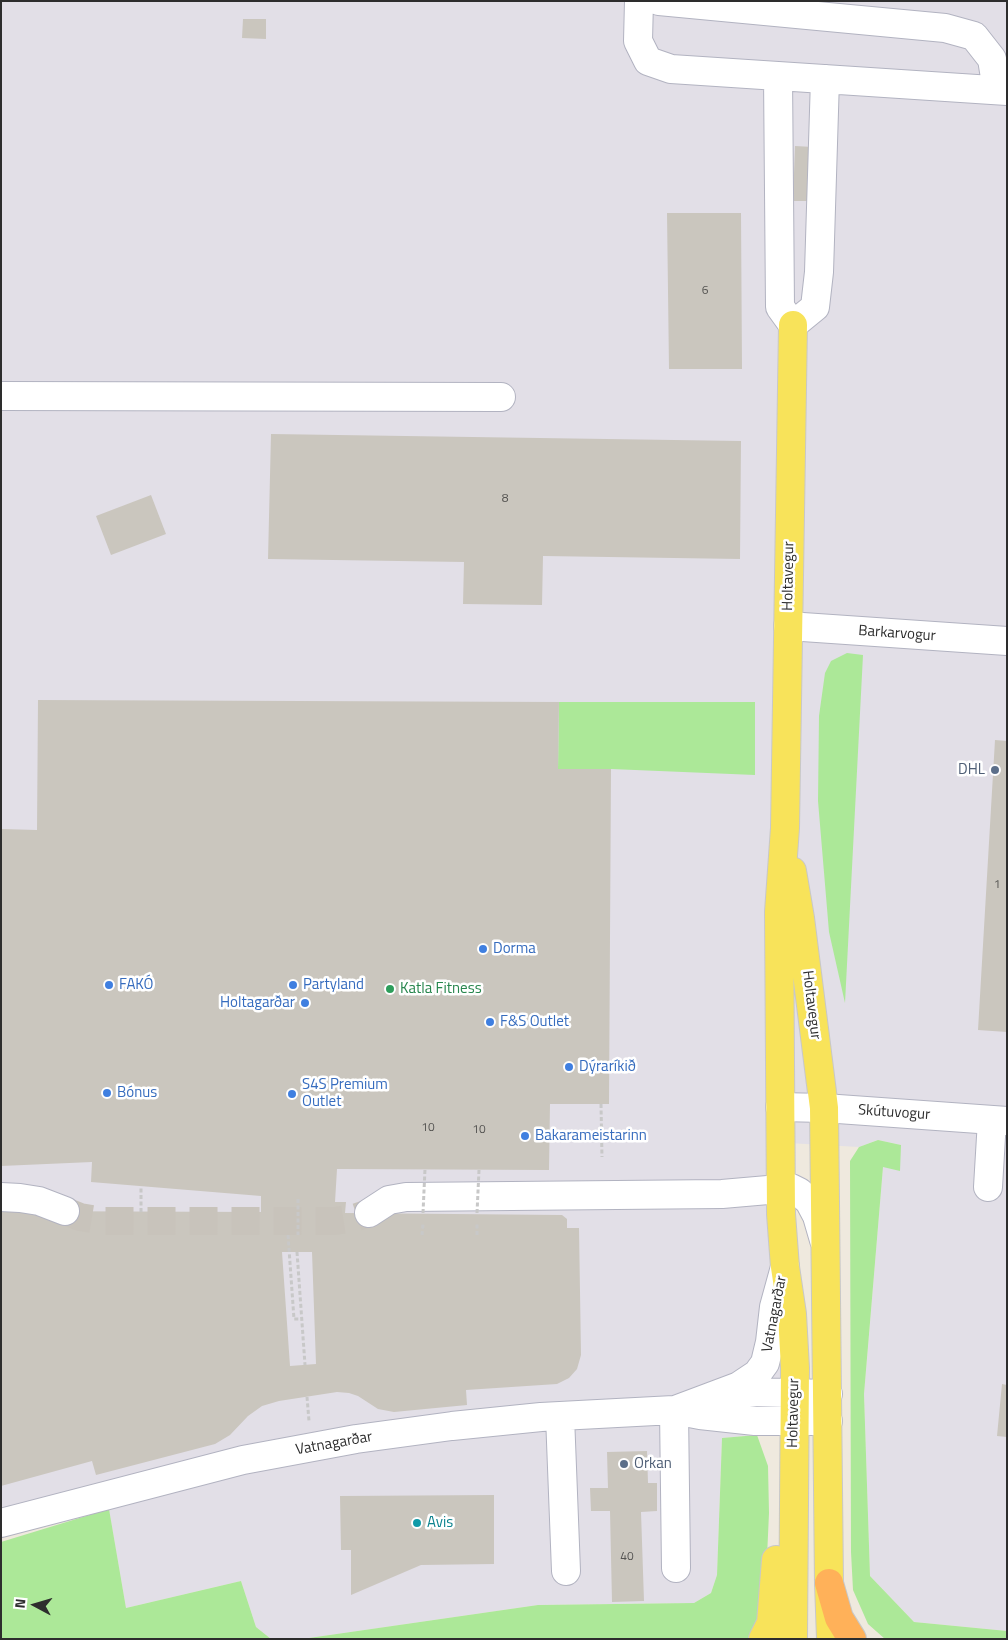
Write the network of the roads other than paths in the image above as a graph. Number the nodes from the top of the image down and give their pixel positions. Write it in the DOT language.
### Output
graph roads {
  1 [pos="638,1"];
  2 [pos="659,1"];
  3 [pos="778,76"];
  4 [pos="825,78"];
  5 [pos="1002,90"];
  6 [pos="793,325"];
  7 [pos="1,396"];
  8 [pos="501,397"];
  9 [pos="788,626"];
  10 [pos="1007,641"];
  11 [pos="785,828"];
  12 [pos="780,1107"];
  13 [pos="824,1108"];
  14 [pos="1000,1121"];
  15 [pos="988,1187"];
  16 [pos="781,1188"];
  17 [pos="1,1197"];
  18 [pos="65,1211"];
  19 [pos="369,1213"];
  20 [pos="825,1244"];
  21 [pos="784,1267"];
  22 [pos="795,1393"];
  23 [pos="718,1394"];
  24 [pos="828,1394"];
  25 [pos="674,1410"];
  26 [pos="560,1416"];
  27 [pos="794,1421"];
  28 [pos="828,1421"];
  29 [pos="793,1491"];
  30 [pos="1,1523"];
  31 [pos="676,1568"];
  32 [pos="566,1571"];
  33 [pos="829,1583"];
  34 [pos="763,1639"];
  35 [pos="793,1639"];
  36 [pos="831,1639"];
  37 [pos="852,1639"];
  1 -- 3 [label="street"];
  2 -- 5 [label="street"];
  3 -- 4 [label="street"];
  3 -- 6 [label="street"];
  4 -- 5 [label="street"];
  4 -- 6 [label="street"];
  6 -- 9 [label="main road, Holtavegur"];
  7 -- 8 [label="street"];
  9 -- 10 [label="street, Barkarvogur"];
  9 -- 11 [label="main road, Holtavegur"];
  11 -- 12 [label="main road, Holtavegur"];
  11 -- 13 [label="main road, Holtavegur"];
  12 -- 13 [label="street, Skútuvogur"];
  12 -- 16 [label="main road, Holtavegur"];
  13 -- 14 [label="street, Skútuvogur"];
  13 -- 20 [label="main road, Holtavegur"];
  14 -- 15 [label="street"];
  16 -- 19 [label="street"];
  16 -- 20 [label="street, Holtavegur"];
  16 -- 21 [label="main road, Holtavegur"];
  17 -- 18 [label="street"];
  20 -- 24 [label="main road, Holtavegur"];
  21 -- 22 [label="main road, Holtavegur"];
  21 -- 23 [label="street, Vatnagarðar"];
  22 -- 23 [label="street, Vatnagarðar"];
  22 -- 24 [label="street, Vatnagarðar"];
  22 -- 27 [label="main road, Holtavegur"];
  23 -- 25 [label="street, Vatnagarðar"];
  24 -- 28 [label="main road, Holtavegur"];
  25 -- 26 [label="street, Vatnagarðar"];
  25 -- 27 [label="street, Vatnagarðar"];
  25 -- 31 [label="street"];
  26 -- 30 [label="street, Vatnagarðar"];
  26 -- 32 [label="street"];
  27 -- 28 [label="street, Vatnagarðar"];
  27 -- 29 [label="main road, Holtavegur"];
  28 -- 33 [label="main road, Holtavegur"];
  29 -- 34 [label="main road"];
  29 -- 35 [label="main road, Holtavegur"];
  33 -- 36 [label="main road, Holtavegur"];
  33 -- 37 [label="highway"];
}
